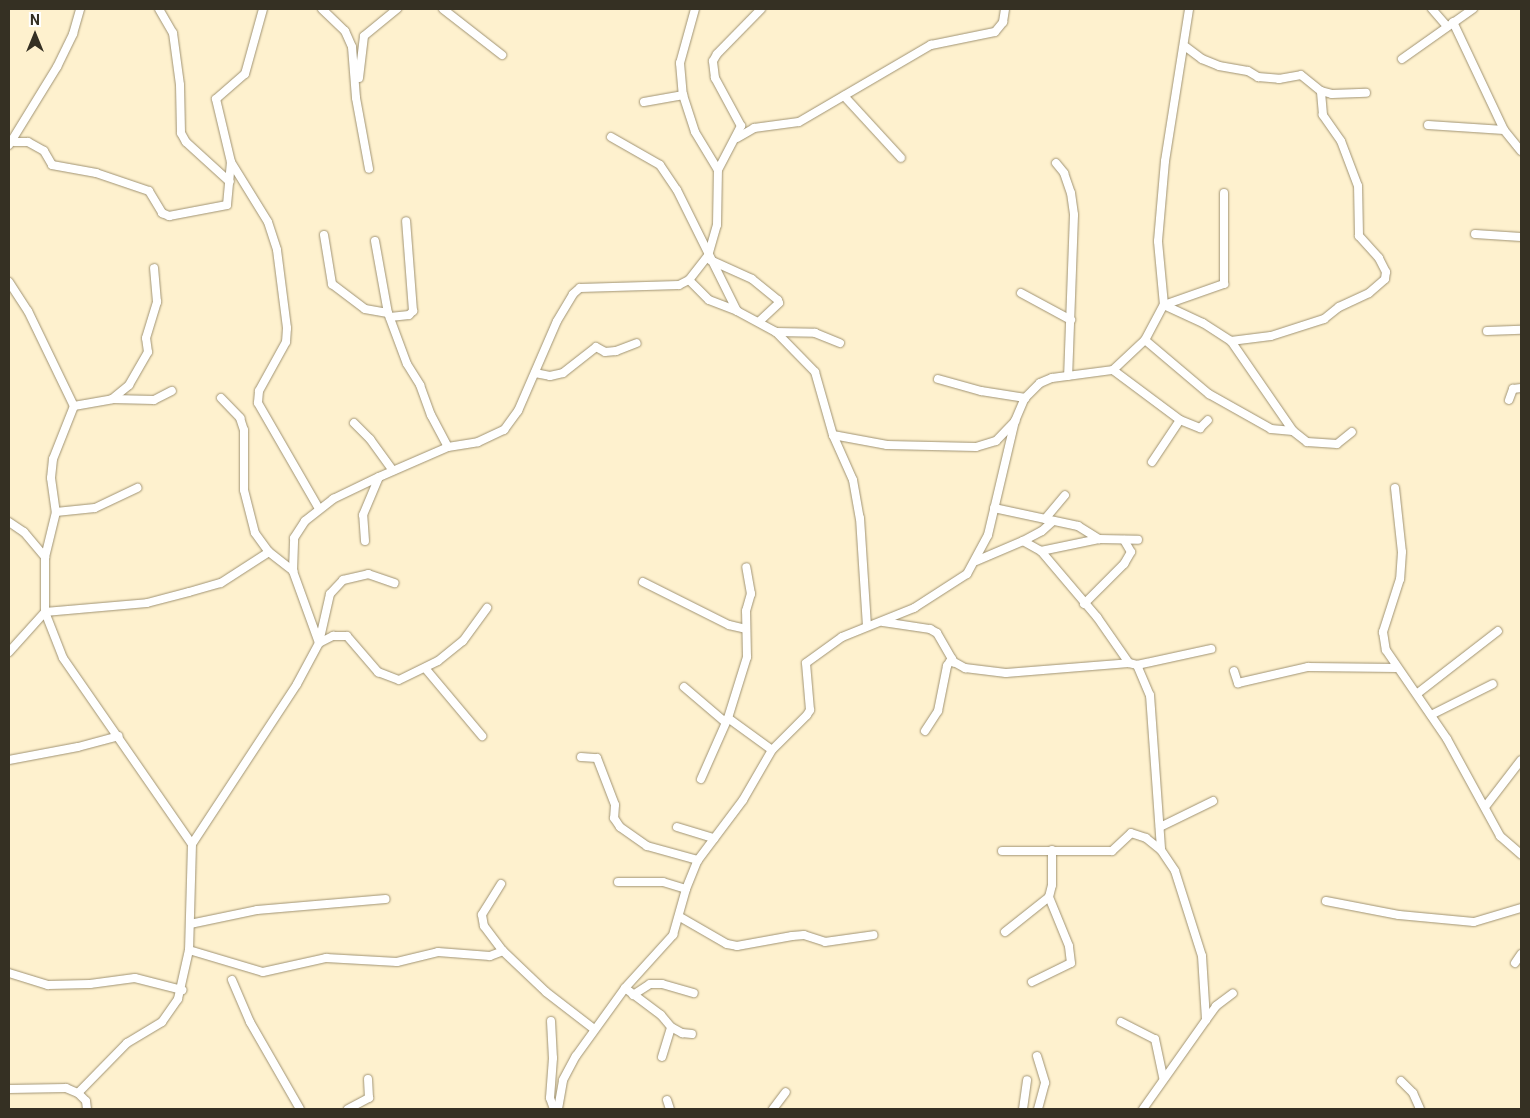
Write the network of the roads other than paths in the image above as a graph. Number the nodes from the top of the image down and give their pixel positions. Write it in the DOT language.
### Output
graph roads {
  1 [pos="80,9"];
  2 [pos="159,9"];
  3 [pos="263,9"];
  4 [pos="322,9"];
  5 [pos="397,9"];
  6 [pos="443,9"];
  7 [pos="695,9"];
  8 [pos="761,9"];
  9 [pos="1005,9"];
  10 [pos="1189,9"];
  11 [pos="1432,9"];
  12 [pos="1473,9"];
  13 [pos="1450,24"];
  14 [pos="1186,47"];
  15 [pos="502,55"];
  16 [pos="1402,59"];
  17 [pos="1321,91"];
  18 [pos="1366,93"];
  19 [pos="683,95"];
  20 [pos="844,96"];
  21 [pos="356,98"];
  22 [pos="644,102"];
  23 [pos="1428,125"];
  24 [pos="1504,130"];
  25 [pos="611,137"];
  26 [pos="737,138"];
  27 [pos="11,143"];
  28 [pos="1521,151"];
  29 [pos="901,158"];
  30 [pos="231,162"];
  31 [pos="1056,163"];
  32 [pos="369,169"];
  33 [pos="718,170"];
  34 [pos="230,182"];
  35 [pos="1224,193"];
  36 [pos="406,221"];
  37 [pos="1476,234"];
  38 [pos="324,235"];
  39 [pos="1521,238"];
  40 [pos="376,241"];
  41 [pos="709,258"];
  42 [pos="154,268"];
  43 [pos="689,280"];
  44 [pos="9,282"];
  45 [pos="1021,293"];
  46 [pos="1164,305"];
  47 [pos="736,311"];
  48 [pos="389,315"];
  49 [pos="1070,320"];
  50 [pos="760,321"];
  51 [pos="1521,330"];
  52 [pos="1487,331"];
  53 [pos="776,332"];
  54 [pos="1145,340"];
  55 [pos="1231,341"];
  56 [pos="637,342"];
  57 [pos="840,342"];
  58 [pos="1113,370"];
  59 [pos="535,373"];
  60 [pos="1068,376"];
  61 [pos="938,379"];
  62 [pos="1521,388"];
  63 [pos="172,391"];
  64 [pos="221,398"];
  65 [pos="1025,398"];
  66 [pos="112,399"];
  67 [pos="1509,400"];
  68 [pos="74,406"];
  69 [pos="1180,420"];
  70 [pos="1208,420"];
  71 [pos="1015,421"];
  72 [pos="354,423"];
  73 [pos="1293,431"];
  74 [pos="1352,432"];
  75 [pos="833,435"];
  76 [pos="448,447"];
  77 [pos="1152,462"];
  78 [pos="392,472"];
  79 [pos="380,477"];
  80 [pos="137,488"];
  81 [pos="1395,488"];
  82 [pos="1065,495"];
  83 [pos="318,507"];
  84 [pos="994,508"];
  85 [pos="56,512"];
  86 [pos="1048,521"];
  87 [pos="9,522"];
  88 [pos="1099,539"];
  89 [pos="1023,540"];
  90 [pos="1124,540"];
  91 [pos="1138,540"];
  92 [pos="365,541"];
  93 [pos="1040,551"];
  94 [pos="269,552"];
  95 [pos="45,557"];
  96 [pos="976,562"];
  97 [pos="746,566"];
  98 [pos="294,571"];
  99 [pos="643,582"];
  100 [pos="394,583"];
  101 [pos="1084,604"];
  102 [pos="487,608"];
  103 [pos="46,612"];
  104 [pos="883,622"];
  105 [pos="867,625"];
  106 [pos="746,629"];
  107 [pos="1498,632"];
  108 [pos="319,643"];
  109 [pos="1211,649"];
  110 [pos="9,652"];
  111 [pos="952,658"];
  112 [pos="1129,663"];
  113 [pos="1137,665"];
  114 [pos="425,668"];
  115 [pos="1398,668"];
  116 [pos="1234,671"];
  117 [pos="1493,684"];
  118 [pos="684,687"];
  119 [pos="1418,693"];
  120 [pos="1431,714"];
  121 [pos="727,720"];
  122 [pos="924,731"];
  123 [pos="119,736"];
  124 [pos="482,736"];
  125 [pos="772,750"];
  126 [pos="581,757"];
  127 [pos="9,760"];
  128 [pos="1521,760"];
  129 [pos="701,779"];
  130 [pos="1213,801"];
  131 [pos="1485,807"];
  132 [pos="677,827"];
  133 [pos="1160,827"];
  134 [pos="714,838"];
  135 [pos="192,844"];
  136 [pos="1052,850"];
  137 [pos="1161,850"];
  138 [pos="1002,851"];
  139 [pos="1521,854"];
  140 [pos="698,860"];
  141 [pos="618,882"];
  142 [pos="501,884"];
  143 [pos="686,889"];
  144 [pos="1049,897"];
  145 [pos="386,899"];
  146 [pos="1326,901"];
  147 [pos="1521,908"];
  148 [pos="680,917"];
  149 [pos="190,924"];
  150 [pos="1005,932"];
  151 [pos="874,935"];
  152 [pos="189,950"];
  153 [pos="503,951"];
  154 [pos="1521,954"];
  155 [pos="1515,963"];
  156 [pos="9,972"];
  157 [pos="232,980"];
  158 [pos="1032,982"];
  159 [pos="625,988"];
  160 [pos="182,990"];
  161 [pos="694,993"];
  162 [pos="1233,993"];
  163 [pos="633,994"];
  164 [pos="1206,1020"];
  165 [pos="551,1021"];
  166 [pos="1121,1022"];
  167 [pos="594,1028"];
  168 [pos="671,1028"];
  169 [pos="692,1034"];
  170 [pos="662,1056"];
  171 [pos="1037,1056"];
  172 [pos="1163,1078"];
  173 [pos="368,1079"];
  174 [pos="1027,1080"];
  175 [pos="1402,1081"];
  176 [pos="9,1089"];
  177 [pos="786,1092"];
  178 [pos="78,1093"];
  179 [pos="667,1100"];
  180 [pos="87,1109"];
  181 [pos="300,1109"];
  182 [pos="348,1109"];
  183 [pos="556,1109"];
  184 [pos="670,1109"];
  185 [pos="773,1109"];
  186 [pos="1023,1109"];
  187 [pos="1038,1109"];
  188 [pos="1143,1109"];
  189 [pos="1420,1109"];
  1 -- 27 [label="street"];
  2 -- 34 [label="street"];
  3 -- 30 [label="street"];
  4 -- 21 [label="street"];
  5 -- 21 [label="street"];
  6 -- 15 [label="street"];
  7 -- 19 [label="street"];
  8 -- 26 [label="street"];
  9 -- 20 [label="street"];
  10 -- 14 [label="street"];
  11 -- 13 [label="street"];
  12 -- 13 [label="street"];
  13 -- 16 [label="street"];
  13 -- 24 [label="street"];
  14 -- 17 [label="street"];
  14 -- 46 [label="street"];
  17 -- 18 [label="street"];
  17 -- 55 [label="street"];
  19 -- 22 [label="street"];
  19 -- 33 [label="street"];
  20 -- 26 [label="street"];
  20 -- 29 [label="street"];
  21 -- 32 [label="street"];
  23 -- 24 [label="street"];
  24 -- 28 [label="street"];
  25 -- 41 [label="street"];
  26 -- 33 [label="street"];
  27 -- 34 [label="street"];
  30 -- 34 [label="street"];
  30 -- 83 [label="street"];
  31 -- 49 [label="street"];
  33 -- 41 [label="street"];
  35 -- 46 [label="street"];
  36 -- 48 [label="street"];
  37 -- 39 [label="street"];
  38 -- 48 [label="street"];
  40 -- 48 [label="street"];
  41 -- 43 [label="street"];
  41 -- 47 [label="street"];
  41 -- 50 [label="street"];
  42 -- 66 [label="street"];
  43 -- 47 [label="street"];
  43 -- 59 [label="street"];
  44 -- 68 [label="street"];
  45 -- 49 [label="street"];
  46 -- 54 [label="street"];
  46 -- 55 [label="street"];
  47 -- 50 [label="street"];
  48 -- 76 [label="street"];
  49 -- 60 [label="street"];
  50 -- 53 [label="street"];
  51 -- 52 [label="street"];
  53 -- 57 [label="street"];
  53 -- 75 [label="street"];
  54 -- 58 [label="street"];
  54 -- 73 [label="street"];
  55 -- 73 [label="street"];
  56 -- 59 [label="street"];
  58 -- 60 [label="street"];
  58 -- 69 [label="street"];
  59 -- 76 [label="street"];
  60 -- 65 [label="street"];
  61 -- 65 [label="street"];
  62 -- 67 [label="street"];
  63 -- 66 [label="street"];
  64 -- 94 [label="street"];
  65 -- 71 [label="street"];
  66 -- 68 [label="street"];
  68 -- 85 [label="street"];
  69 -- 70 [label="street"];
  69 -- 77 [label="street"];
  71 -- 75 [label="street"];
  71 -- 84 [label="street"];
  72 -- 78 [label="street"];
  73 -- 74 [label="street"];
  75 -- 105 [label="street"];
  76 -- 78 [label="street"];
  78 -- 79 [label="street"];
  79 -- 83 [label="street"];
  79 -- 92 [label="street"];
  80 -- 85 [label="street"];
  81 -- 115 [label="street"];
  82 -- 86 [label="street"];
  83 -- 98 [label="street"];
  84 -- 86 [label="street"];
  84 -- 96 [label="street"];
  85 -- 95 [label="street"];
  86 -- 88 [label="street"];
  86 -- 89 [label="street"];
  87 -- 95 [label="street"];
  88 -- 90 [label="street"];
  88 -- 93 [label="street"];
  89 -- 93 [label="street"];
  89 -- 96 [label="street"];
  90 -- 91 [label="street"];
  90 -- 101 [label="street"];
  93 -- 101 [label="street"];
  94 -- 98 [label="street"];
  94 -- 103 [label="street"];
  95 -- 103 [label="street"];
  96 -- 104 [label="street"];
  97 -- 106 [label="street"];
  98 -- 108 [label="street"];
  99 -- 106 [label="street"];
  100 -- 108 [label="street"];
  101 -- 112 [label="street"];
  102 -- 114 [label="street"];
  103 -- 110 [label="street"];
  103 -- 123 [label="street"];
  104 -- 105 [label="street"];
  104 -- 111 [label="street"];
  105 -- 125 [label="street"];
  106 -- 121 [label="street"];
  107 -- 119 [label="street"];
  108 -- 114 [label="street"];
  108 -- 135 [label="street"];
  109 -- 113 [label="street"];
  111 -- 112 [label="street"];
  111 -- 122 [label="street"];
  112 -- 113 [label="street"];
  113 -- 133 [label="street"];
  114 -- 124 [label="street"];
  115 -- 116 [label="street"];
  115 -- 119 [label="street"];
  117 -- 120 [label="street"];
  118 -- 121 [label="street"];
  119 -- 120 [label="street"];
  120 -- 131 [label="street"];
  121 -- 125 [label="street"];
  121 -- 129 [label="street"];
  123 -- 127 [label="street"];
  123 -- 135 [label="street"];
  125 -- 134 [label="street"];
  126 -- 140 [label="street"];
  128 -- 131 [label="street"];
  130 -- 133 [label="street"];
  131 -- 139 [label="street"];
  132 -- 134 [label="street"];
  133 -- 137 [label="street"];
  134 -- 140 [label="street"];
  135 -- 149 [label="street"];
  136 -- 137 [label="street"];
  136 -- 138 [label="street"];
  136 -- 144 [label="street"];
  137 -- 164 [label="street"];
  140 -- 143 [label="street"];
  141 -- 143 [label="street"];
  142 -- 153 [label="street"];
  143 -- 148 [label="street"];
  144 -- 150 [label="street"];
  144 -- 158 [label="street"];
  145 -- 149 [label="street"];
  146 -- 147 [label="street"];
  148 -- 151 [label="street"];
  148 -- 159 [label="street"];
  149 -- 152 [label="street"];
  152 -- 153 [label="street"];
  152 -- 160 [label="street"];
  153 -- 167 [label="street"];
  154 -- 155 [label="street"];
  156 -- 160 [label="street"];
  157 -- 181 [label="street"];
  159 -- 163 [label="street"];
  159 -- 167 [label="street"];
  160 -- 178 [label="street"];
  161 -- 163 [label="street"];
  162 -- 164 [label="street"];
  163 -- 168 [label="street"];
  164 -- 172 [label="street"];
  165 -- 183 [label="street"];
  166 -- 172 [label="street"];
  167 -- 183 [label="street"];
  168 -- 169 [label="street"];
  168 -- 170 [label="street"];
  171 -- 187 [label="street"];
  172 -- 188 [label="street"];
  173 -- 182 [label="street"];
  174 -- 186 [label="street"];
  175 -- 189 [label="street"];
  176 -- 178 [label="street"];
  177 -- 185 [label="street"];
  178 -- 180 [label="street"];
  179 -- 184 [label="street"];
}
